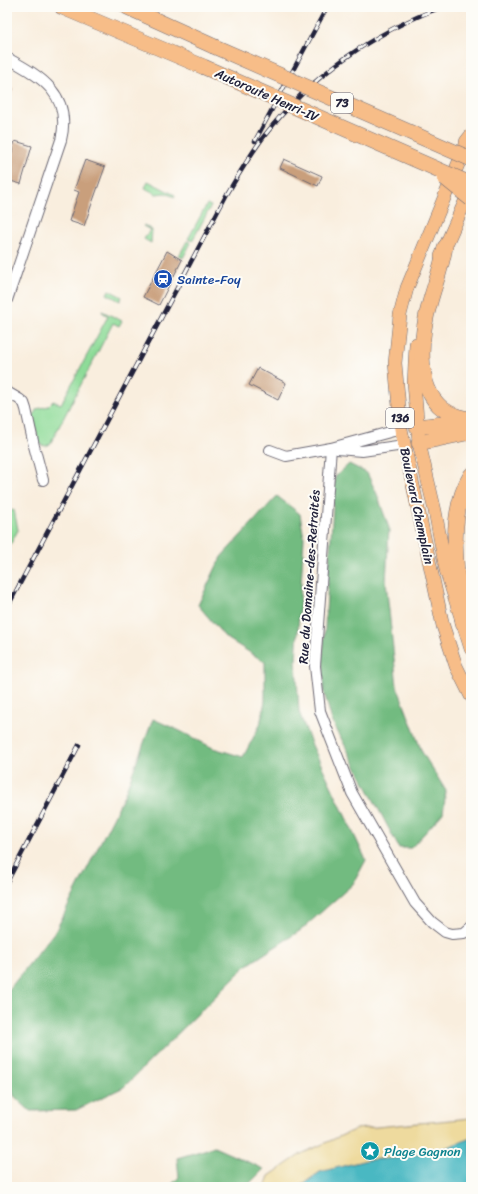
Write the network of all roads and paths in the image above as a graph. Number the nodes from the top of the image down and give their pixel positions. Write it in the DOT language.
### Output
graph roads {
  1 [pos="62,7"];
  2 [pos="127,7"];
  3 [pos="7,58"];
  4 [pos="470,137"];
  5 [pos="471,159"];
  6 [pos="433,168"];
  7 [pos="471,184"];
  8 [pos="471,188"];
  9 [pos="471,199"];
  10 [pos="445,246"];
  11 [pos="7,300"];
  12 [pos="7,392"];
  13 [pos="471,420"];
  14 [pos="417,427"];
  15 [pos="401,429"];
  16 [pos="471,432"];
  17 [pos="412,444"];
  18 [pos="331,448"];
  19 [pos="270,450"];
  20 [pos="471,475"];
  21 [pos="43,480"];
  22 [pos="463,624"];
  23 [pos="471,649"];
  24 [pos="471,696"];
  25 [pos="471,927"];
  1 -- 6 [label="highway, Autoroute Henri-IV / 73, bridge"];
  2 -- 5 [label="highway, Autoroute Henri-IV / 73, bridge"];
  3 -- 11 [label="street"];
  4 -- 15 [label="main road, Boulevard Champlain / 136"];
  6 -- 7 [label="highway, Autoroute Henri-IV / 73, bridge"];
  6 -- 9 [label="highway, bridge"];
  8 -- 10 [label="main road, Boulevard Champlain / 136"];
  10 -- 13 [label="highway"];
  10 -- 14 [label="main road, Boulevard Champlain / 136"];
  12 -- 21 [label="street"];
  13 -- 14 [label="highway"];
  14 -- 15 [label="main road"];
  14 -- 17 [label="main road, Boulevard Champlain / 136"];
  15 -- 17 [label="main road, Boulevard Champlain / 136"];
  15 -- 18 [label="street"];
  16 -- 17 [label="highway"];
  17 -- 18 [label="street"];
  17 -- 22 [label="main road, Boulevard Champlain / 136"];
  17 -- 24 [label="main road, Boulevard Champlain / 136"];
  18 -- 19 [label="street"];
  18 -- 25 [label="street, Rue du Domaine-des-Retraités"];
  20 -- 22 [label="highway"];
  22 -- 23 [label="main road, Boulevard Champlain / 136"];
}
